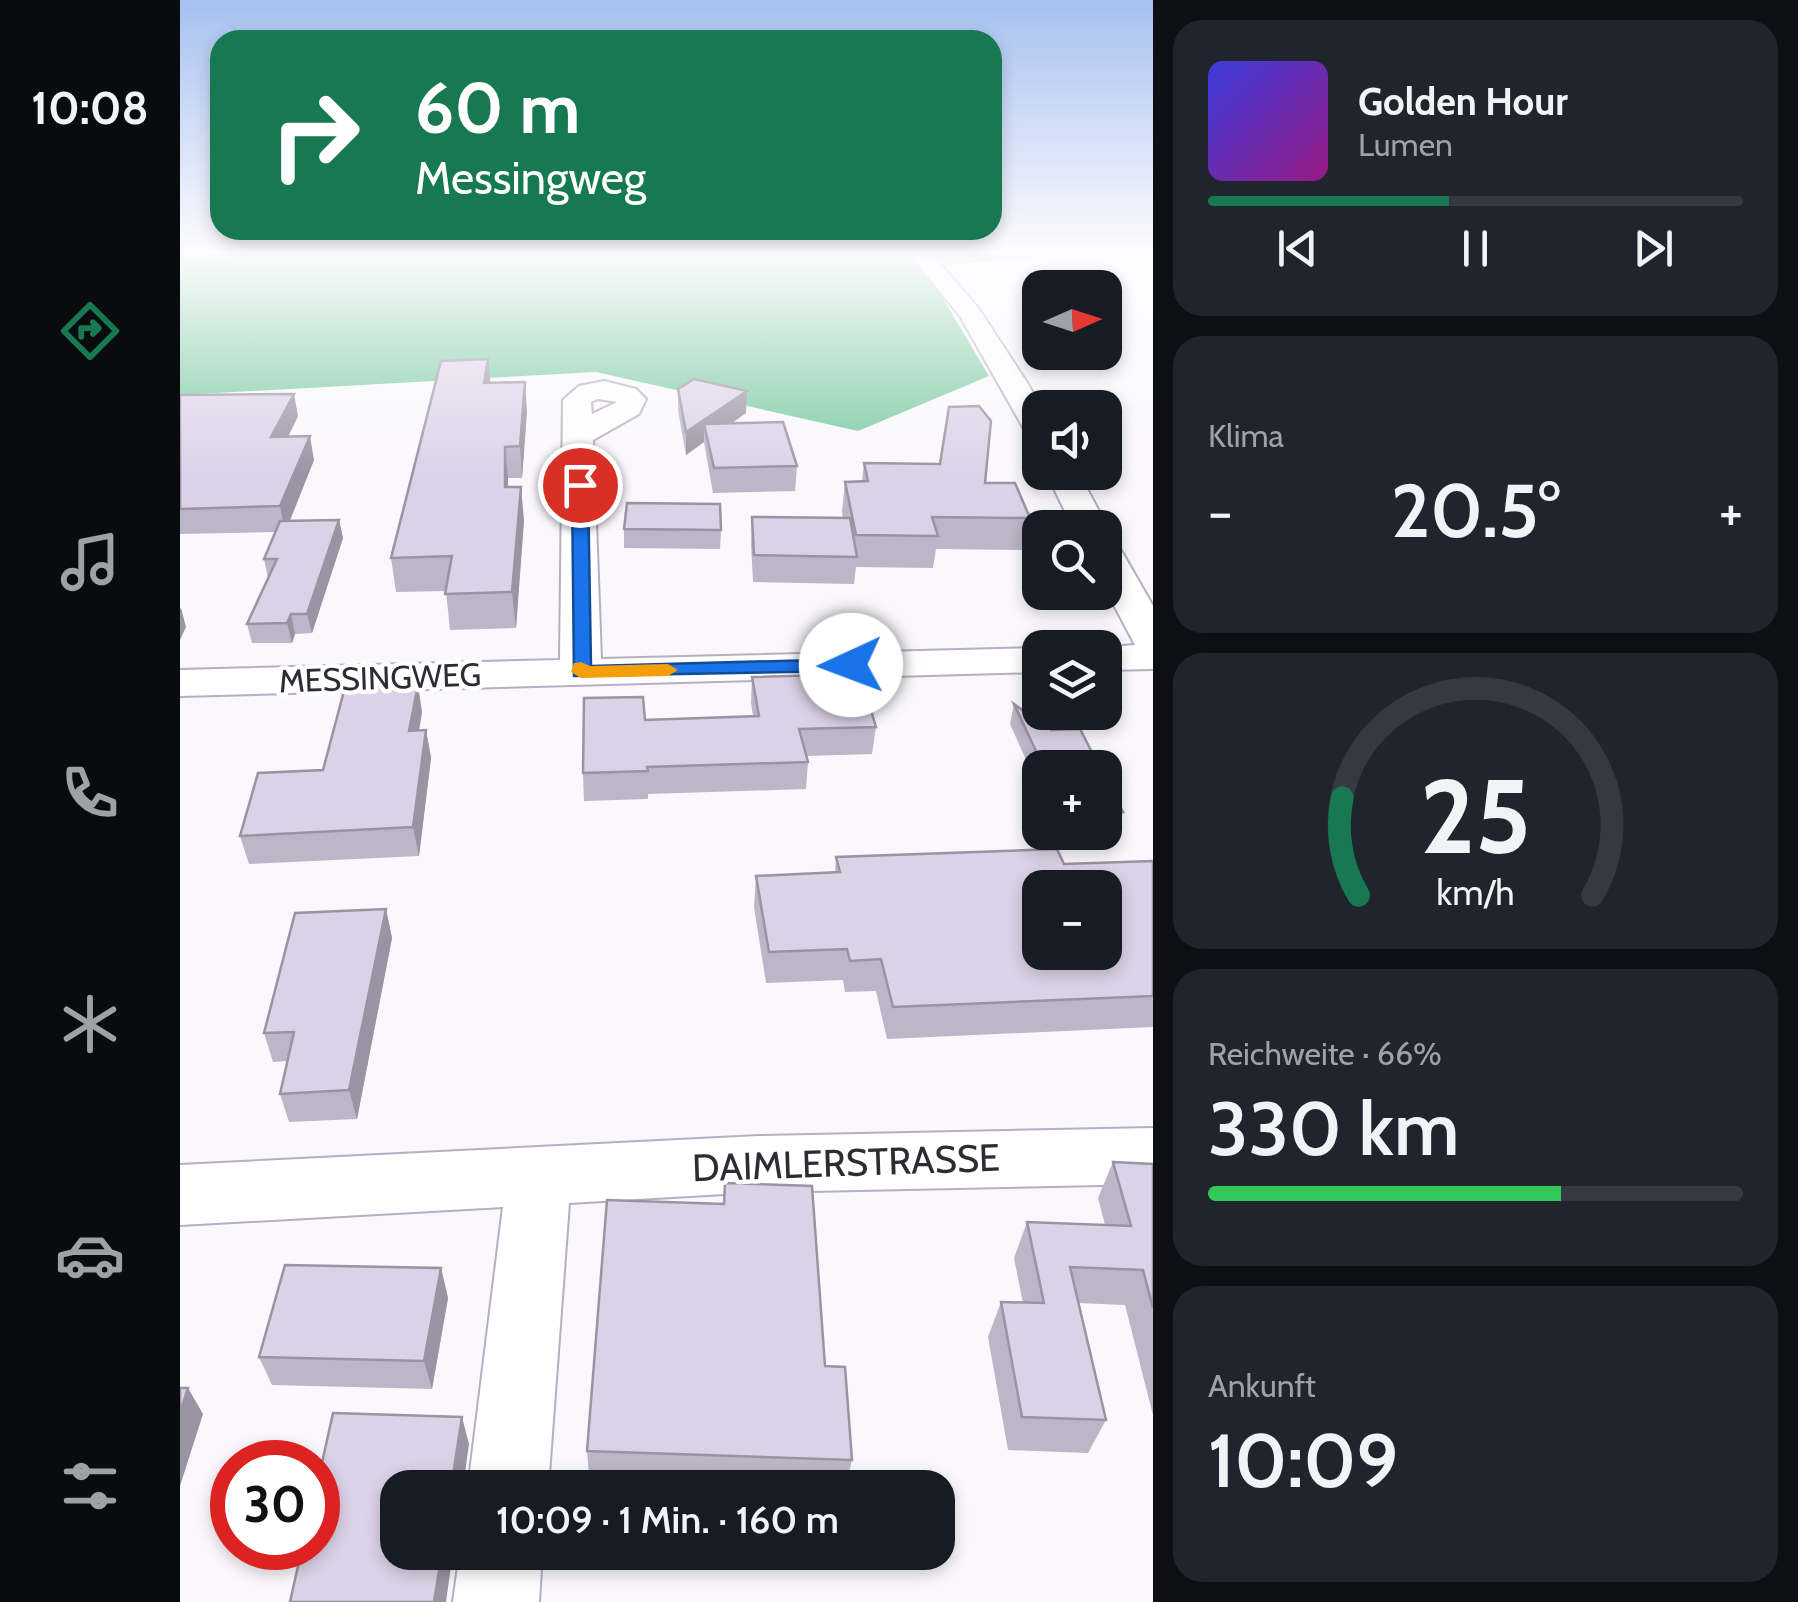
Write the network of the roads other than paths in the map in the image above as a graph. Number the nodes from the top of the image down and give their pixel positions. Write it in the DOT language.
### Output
graph roads {
  1 [pos="979,327"];
  2 [pos="1022,401"];
  3 [pos="579,436"];
  4 [pos="1122,585"];
  5 [pos="1153,642"];
  6 [pos="1153,656"];
  7 [pos="1122,657"];
  8 [pos="1022,660"];
  9 [pos="581,672"];
  10 [pos="180,684"];
  11 [pos="1153,1156"];
  12 [pos="539,1174"];
  13 [pos="180,1195"];
  14 [pos="510,1470"];
  15 [pos="500,1570"];
  16 [pos="496,1602"];
  1 -- 2 [label="street"];
  3 -- 9 [label="street"];
  4 -- 5 [label="street"];
  6 -- 7 [label="street"];
  8 -- 9 [label="street, MESSINGWEG"];
  9 -- 10 [label="street, MESSINGWEG"];
  11 -- 12 [label="street, DAIMLERSTRASSE"];
  12 -- 13 [label="street, DAIMLERSTRASSE"];
  12 -- 14 [label="street"];
  15 -- 16 [label="street"];
}
